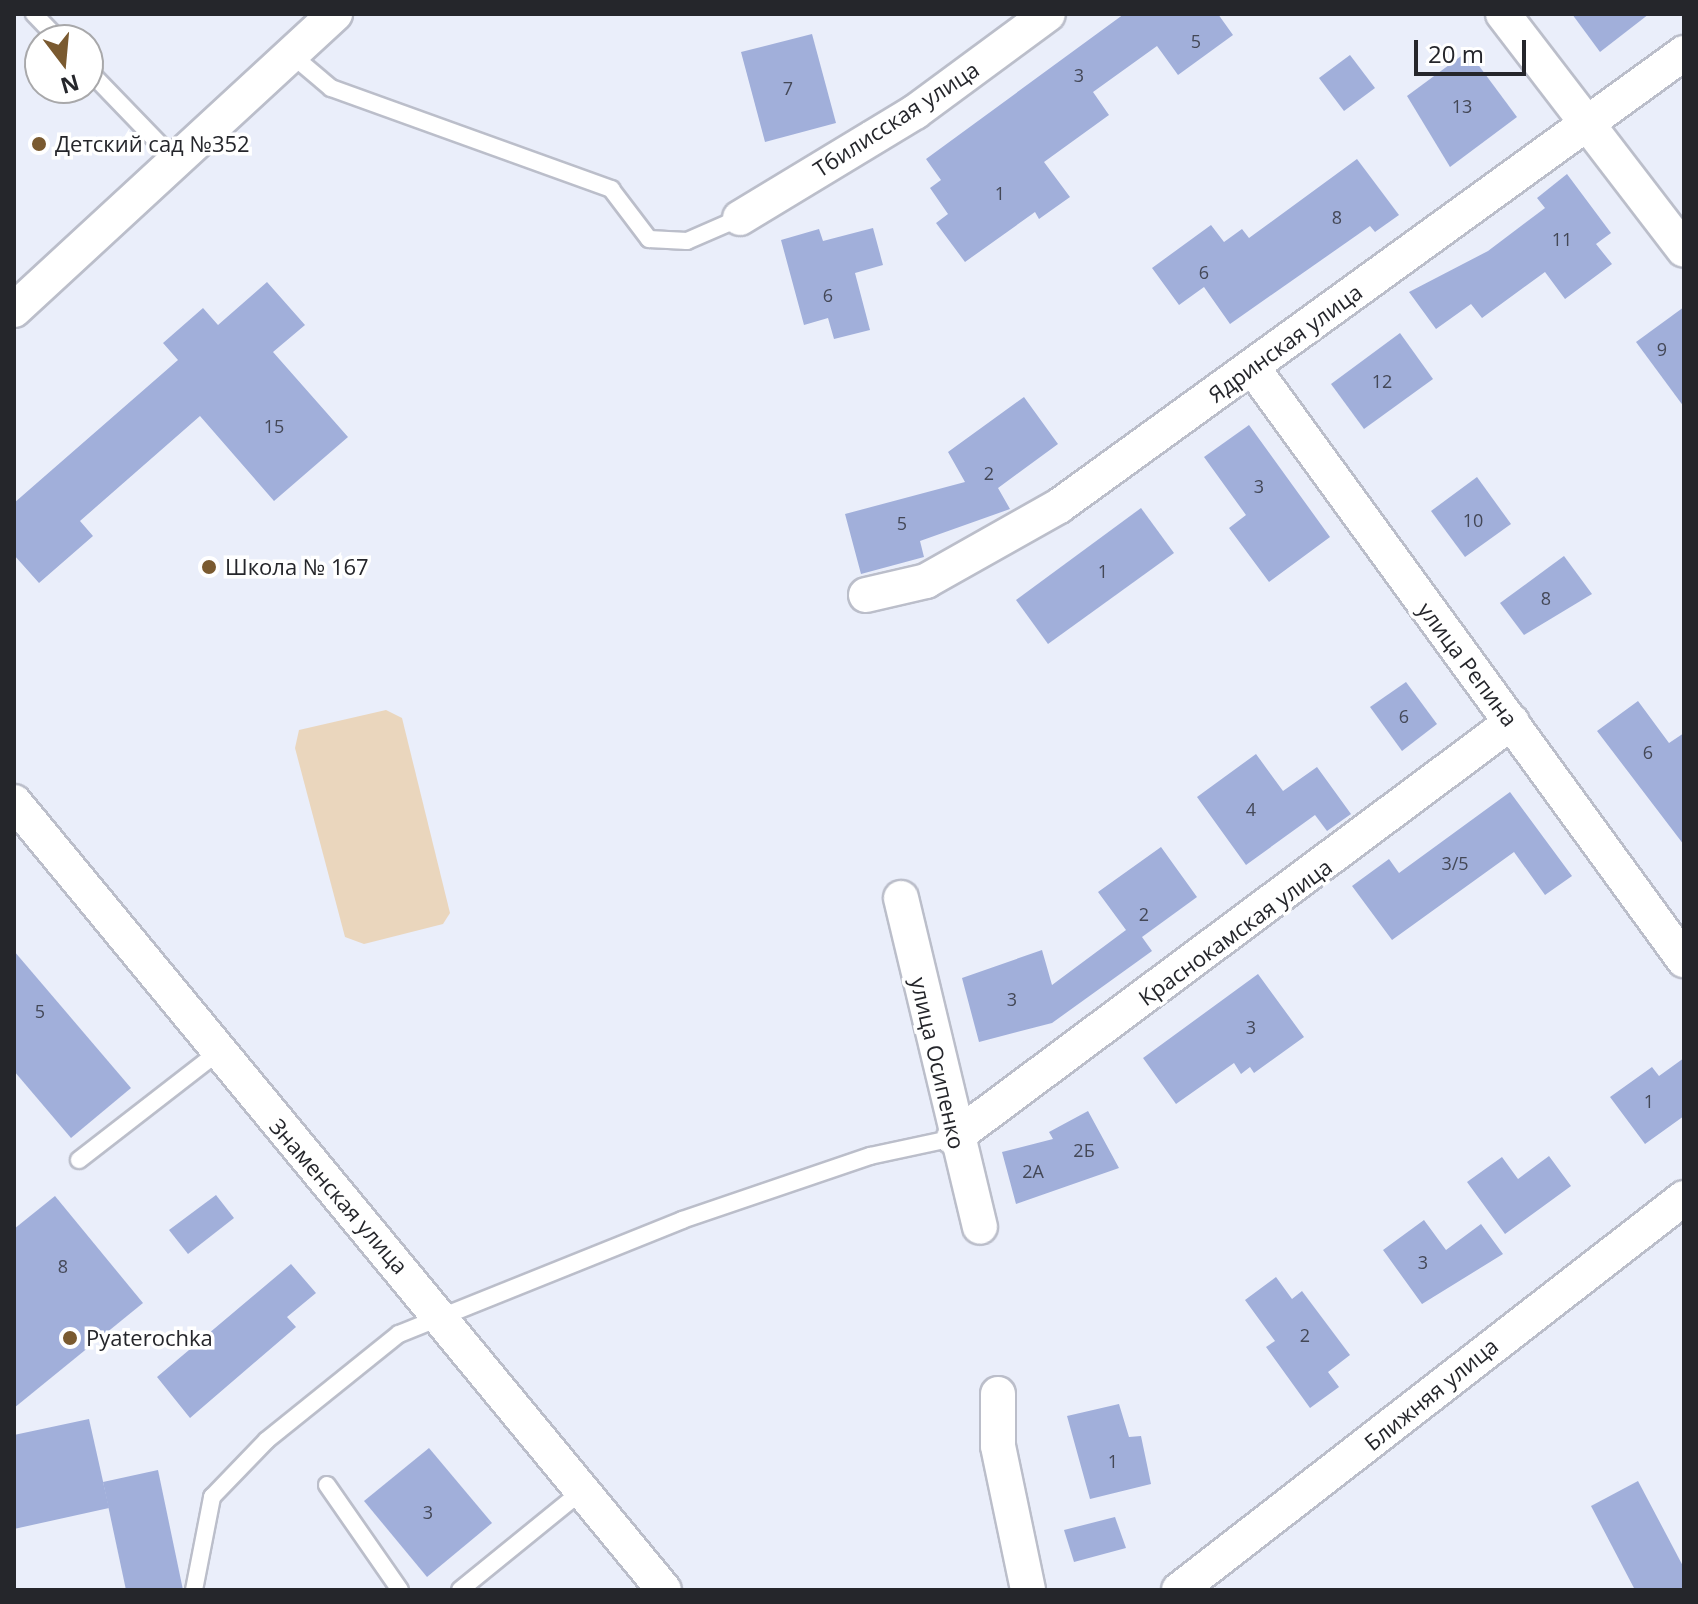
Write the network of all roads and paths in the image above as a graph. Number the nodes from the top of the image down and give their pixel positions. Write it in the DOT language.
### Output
graph roads {
  1 [pos="335,14"];
  2 [pos="1048,14"];
  3 [pos="1503,14"];
  4 [pos="1684,53"];
  5 [pos="292,55"];
  6 [pos="104,87"];
  7 [pos="1589,124"];
  8 [pos="176,161"];
  9 [pos="740,218"];
  10 [pos="1684,250"];
  11 [pos="14,310"];
  12 [pos="1252,367"];
  13 [pos="866,595"];
  14 [pos="1512,722"];
  15 [pos="14,802"];
  16 [pos="901,898"];
  17 [pos="1684,960"];
  18 [pos="217,1053"];
  19 [pos="954,1138"];
  20 [pos="79,1160"];
  21 [pos="1684,1198"];
  22 [pos="980,1227"];
  23 [pos="441,1315"];
  24 [pos="998,1394"];
  25 [pos="327,1485"];
  26 [pos="583,1490"];
  27 [pos="395,1588"];
  28 [pos="194,1590"];
  29 [pos="460,1590"];
  30 [pos="664,1590"];
  31 [pos="1028,1590"];
  32 [pos="1179,1590"];
  1 -- 5 [label="street"];
  2 -- 9 [label="street, Тбилисская улица"];
  3 -- 7 [label="street"];
  4 -- 7 [label="street, Ядринская улица"];
  5 -- 8 [label="street"];
  5 -- 9 [label="lane"];
  6 -- 8 [label="lane"];
  7 -- 10 [label="street"];
  7 -- 12 [label="street, Ядринская улица"];
  8 -- 11 [label="street"];
  12 -- 13 [label="street, Ядринская улица"];
  12 -- 14 [label="street, улица Репина"];
  14 -- 17 [label="street, улица Репина"];
  14 -- 19 [label="street, Краснокамская улица"];
  15 -- 18 [label="street, Знаменская улица"];
  16 -- 19 [label="street, улица Осипенко"];
  18 -- 20 [label="lane"];
  18 -- 23 [label="street, Знаменская улица"];
  19 -- 22 [label="street, улица Осипенко"];
  19 -- 23 [label="lane"];
  21 -- 32 [label="street, Ближняя улица"];
  23 -- 26 [label="street, Знаменская улица"];
  23 -- 28 [label="lane"];
  24 -- 31 [label="street"];
  25 -- 27 [label="lane"];
  26 -- 29 [label="lane"];
  26 -- 30 [label="street, Знаменская улица"];
}
